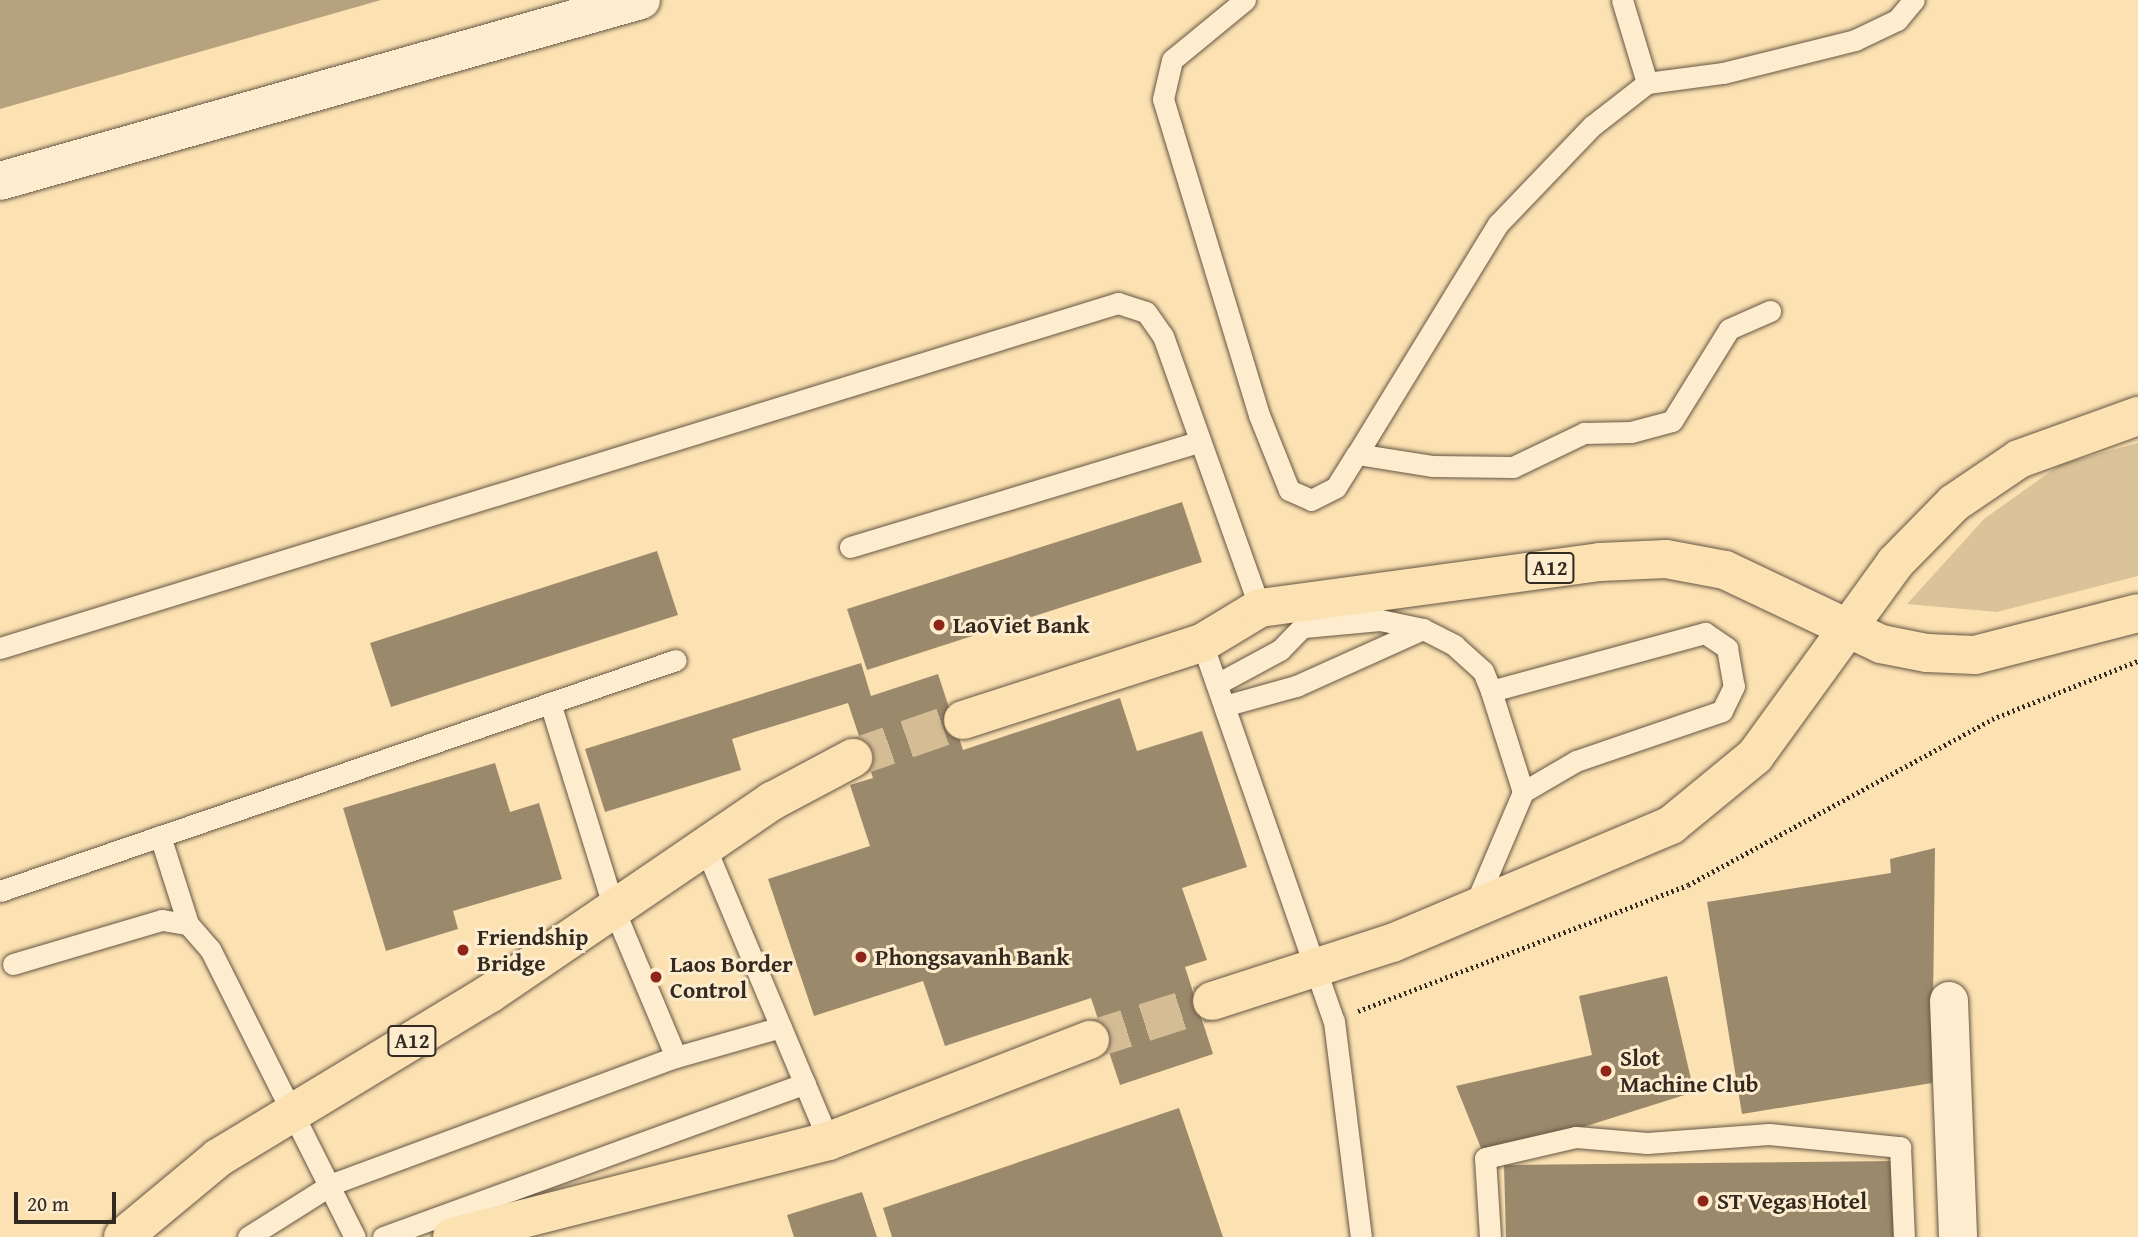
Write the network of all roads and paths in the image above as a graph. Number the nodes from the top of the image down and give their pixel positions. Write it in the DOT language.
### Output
graph roads {
  1 [pos="641,0"];
  2 [pos="1245,0"];
  3 [pos="1622,0"];
  4 [pos="1914,0"];
  5 [pos="1647,83"];
  6 [pos="0,181"];
  7 [pos="1770,311"];
  8 [pos="2138,416"];
  9 [pos="1197,442"];
  10 [pos="1357,454"];
  11 [pos="850,547"];
  12 [pos="1328,596"];
  13 [pos="1260,608"];
  14 [pos="2138,613"];
  15 [pos="1304,627"];
  16 [pos="1423,629"];
  17 [pos="1850,630"];
  18 [pos="1202,643"];
  19 [pos="0,648"];
  20 [pos="677,660"];
  21 [pos="2138,661"];
  22 [pos="1217,684"];
  23 [pos="1491,691"];
  24 [pos="550,703"];
  25 [pos="1224,706"];
  26 [pos="963,720"];
  27 [pos="853,758"];
  28 [pos="1523,792"];
  29 [pos="160,836"];
  30 [pos="706,849"];
  31 [pos="0,891"];
  32 [pos="1475,905"];
  33 [pos="615,912"];
  34 [pos="188,923"];
  35 [pos="13,964"];
  36 [pos="1315,968"];
  37 [pos="1212,1001"];
  38 [pos="1948,1001"];
  39 [pos="1334,1021"];
  40 [pos="781,1027"];
  41 [pos="1090,1040"];
  42 [pos="676,1057"];
  43 [pos="805,1083"];
  44 [pos="291,1114"];
  45 [pos="829,1141"];
  46 [pos="332,1184"];
  47 [pos="123,1237"];
  48 [pos="248,1237"];
  49 [pos="355,1237"];
  50 [pos="383,1237"];
  51 [pos="453,1237"];
  52 [pos="1361,1237"];
  53 [pos="1490,1237"];
  54 [pos="1904,1237"];
  55 [pos="1958,1237"];
  1 -- 6 [label="street"];
  2 -- 10 [label="lane"];
  3 -- 5 [label="lane"];
  4 -- 5 [label="lane"];
  5 -- 10 [label="lane"];
  7 -- 10 [label="lane"];
  8 -- 17 [label="highway"];
  9 -- 11 [label="lane"];
  9 -- 13 [label="lane"];
  9 -- 19 [label="lane"];
  12 -- 13 [label="highway, A12"];
  12 -- 15 [label="lane"];
  12 -- 17 [label="highway, A12"];
  13 -- 18 [label="highway, A12"];
  14 -- 17 [label="highway, A12"];
  15 -- 16 [label="lane"];
  15 -- 22 [label="lane"];
  16 -- 23 [label="lane"];
  16 -- 25 [label="lane"];
  17 -- 32 [label="highway"];
  18 -- 22 [label="lane"];
  18 -- 26 [label="highway, A12"];
  20 -- 24 [label="lane"];
  21 -- 39 [label="path"];
  22 -- 25 [label="lane"];
  23 -- 28 [label="lane"];
  23 -- 28 [label="lane"];
  24 -- 29 [label="lane"];
  24 -- 33 [label="lane"];
  25 -- 36 [label="lane"];
  27 -- 30 [label="highway, A12"];
  28 -- 32 [label="lane"];
  29 -- 31 [label="lane"];
  29 -- 34 [label="lane"];
  30 -- 33 [label="highway, A12"];
  30 -- 40 [label="lane"];
  32 -- 36 [label="highway"];
  33 -- 42 [label="lane"];
  33 -- 44 [label="highway, A12"];
  34 -- 35 [label="lane"];
  34 -- 44 [label="lane"];
  36 -- 37 [label="highway"];
  36 -- 39 [label="lane"];
  38 -- 55 [label="street"];
  39 -- 52 [label="lane"];
  40 -- 42 [label="lane"];
  40 -- 43 [label="lane"];
  41 -- 45 [label="highway"];
  42 -- 46 [label="lane"];
  43 -- 45 [label="lane"];
  43 -- 50 [label="lane"];
  44 -- 46 [label="lane"];
  44 -- 47 [label="highway, A12"];
  45 -- 51 [label="highway"];
  46 -- 48 [label="lane"];
  46 -- 49 [label="lane"];
  53 -- 54 [label="lane"];
}
